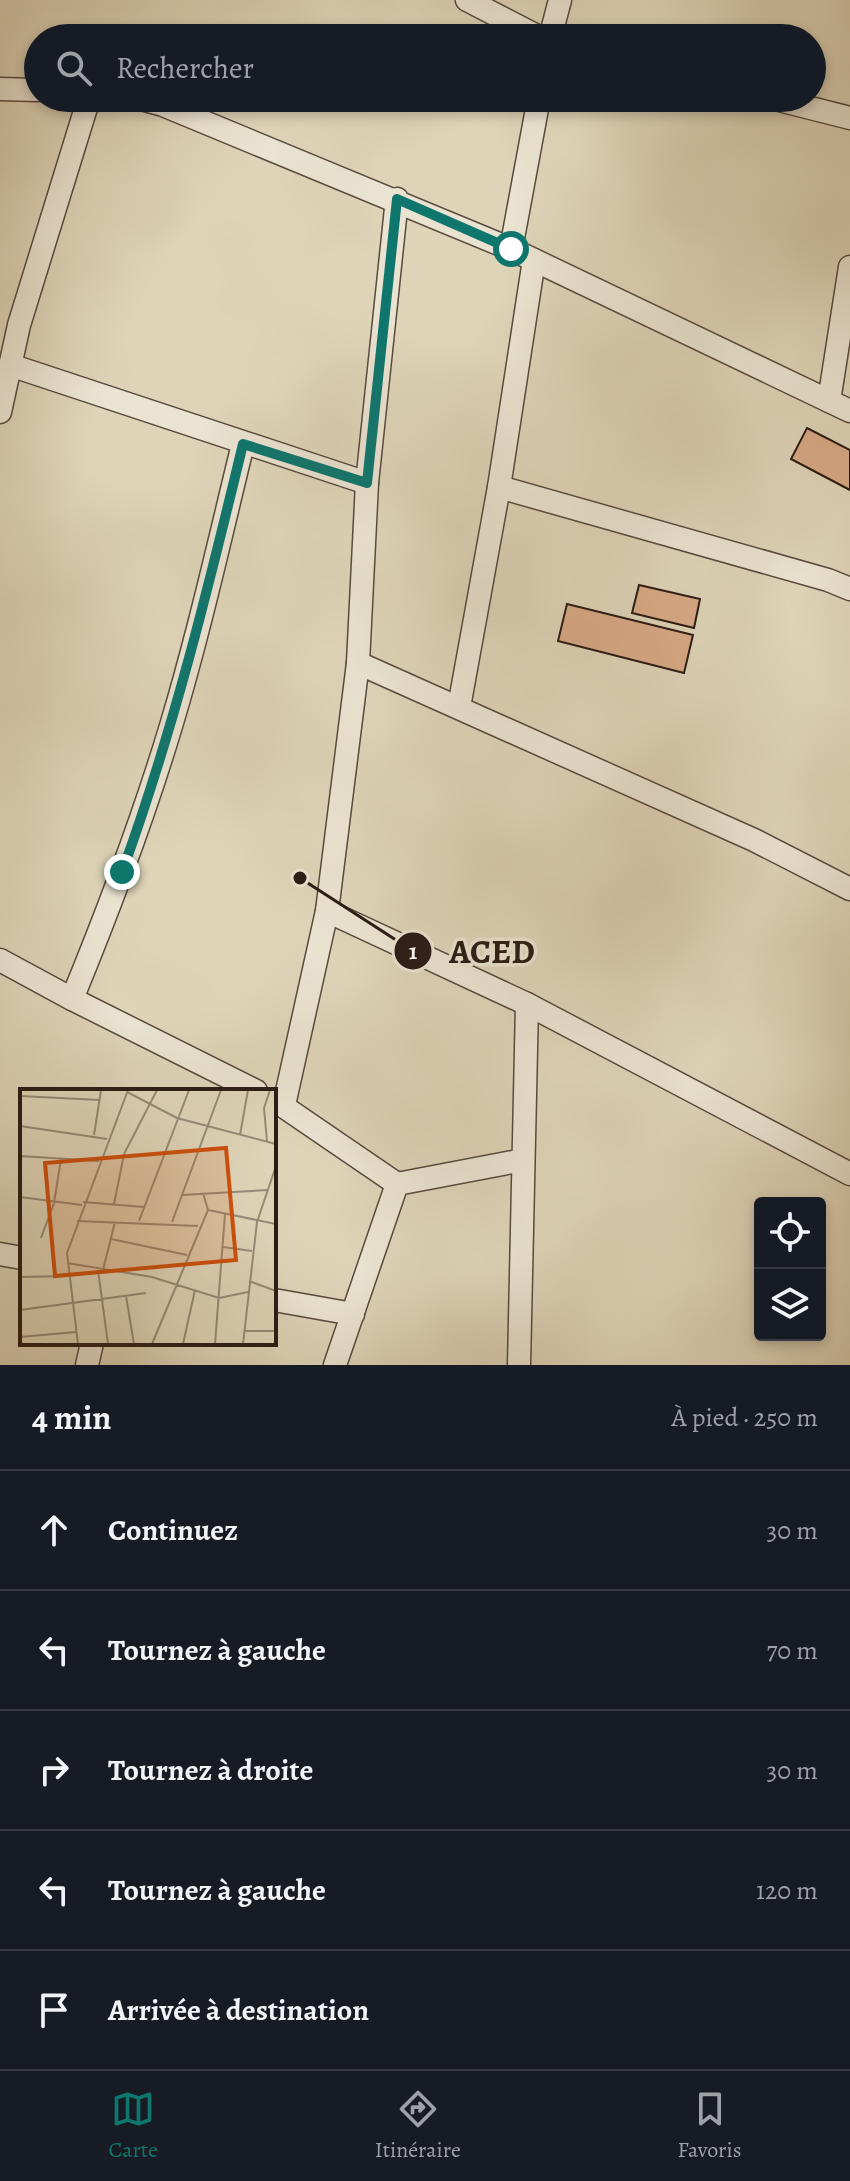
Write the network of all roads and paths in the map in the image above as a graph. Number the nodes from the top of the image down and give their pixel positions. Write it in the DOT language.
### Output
graph roads {
  1 [pos="467,0"];
  2 [pos="560,0"];
  3 [pos="514,24"];
  4 [pos="554,24"];
  5 [pos="0,89"];
  6 [pos="24,90"];
  7 [pos="84,112"];
  8 [pos="180,112"];
  9 [pos="536,112"];
  10 [pos="826,112"];
  11 [pos="850,118"];
  12 [pos="397,199"];
  13 [pos="511,249"];
  14 [pos="534,260"];
  15 [pos="850,267"];
  16 [pos="10,326"];
  17 [pos="10,365"];
  18 [pos="829,401"];
  19 [pos="850,411"];
  20 [pos="0,412"];
  21 [pos="243,444"];
  22 [pos="367,483"];
  23 [pos="499,487"];
  24 [pos="850,589"];
  25 [pos="358,663"];
  26 [pos="459,707"];
  27 [pos="850,889"];
  28 [pos="327,911"];
  29 [pos="0,960"];
  30 [pos="72,999"];
  31 [pos="527,1004"];
  32 [pos="252,1089"];
  33 [pos="279,1102"];
  34 [pos="523,1160"];
  35 [pos="850,1174"];
  36 [pos="397,1184"];
  37 [pos="0,1254"];
  38 [pos="20,1258"];
  39 [pos="276,1300"];
  40 [pos="353,1314"];
  41 [pos="92,1345"];
  42 [pos="87,1365"];
  43 [pos="335,1365"];
  44 [pos="519,1365"];
  1 -- 3 [label="street"];
  2 -- 4 [label="street"];
  5 -- 6 [label="street"];
  7 -- 16 [label="street"];
  8 -- 12 [label="street"];
  9 -- 13 [label="street"];
  10 -- 11 [label="street"];
  12 -- 13 [label="street"];
  12 -- 22 [label="street"];
  13 -- 14 [label="street"];
  14 -- 18 [label="street"];
  14 -- 23 [label="street"];
  15 -- 18 [label="street"];
  16 -- 17 [label="street"];
  17 -- 20 [label="street"];
  17 -- 21 [label="street"];
  18 -- 19 [label="street"];
  21 -- 22 [label="street"];
  21 -- 30 [label="street"];
  22 -- 25 [label="street"];
  23 -- 24 [label="street"];
  23 -- 26 [label="street"];
  25 -- 26 [label="street"];
  25 -- 28 [label="street"];
  26 -- 27 [label="street"];
  28 -- 31 [label="street"];
  28 -- 33 [label="street"];
  29 -- 30 [label="street"];
  30 -- 32 [label="street"];
  31 -- 34 [label="street"];
  31 -- 35 [label="street"];
  33 -- 36 [label="street"];
  34 -- 36 [label="street"];
  34 -- 44 [label="street"];
  36 -- 40 [label="street"];
  37 -- 38 [label="street"];
  39 -- 40 [label="street"];
  40 -- 43 [label="street"];
  41 -- 42 [label="street"];
}
